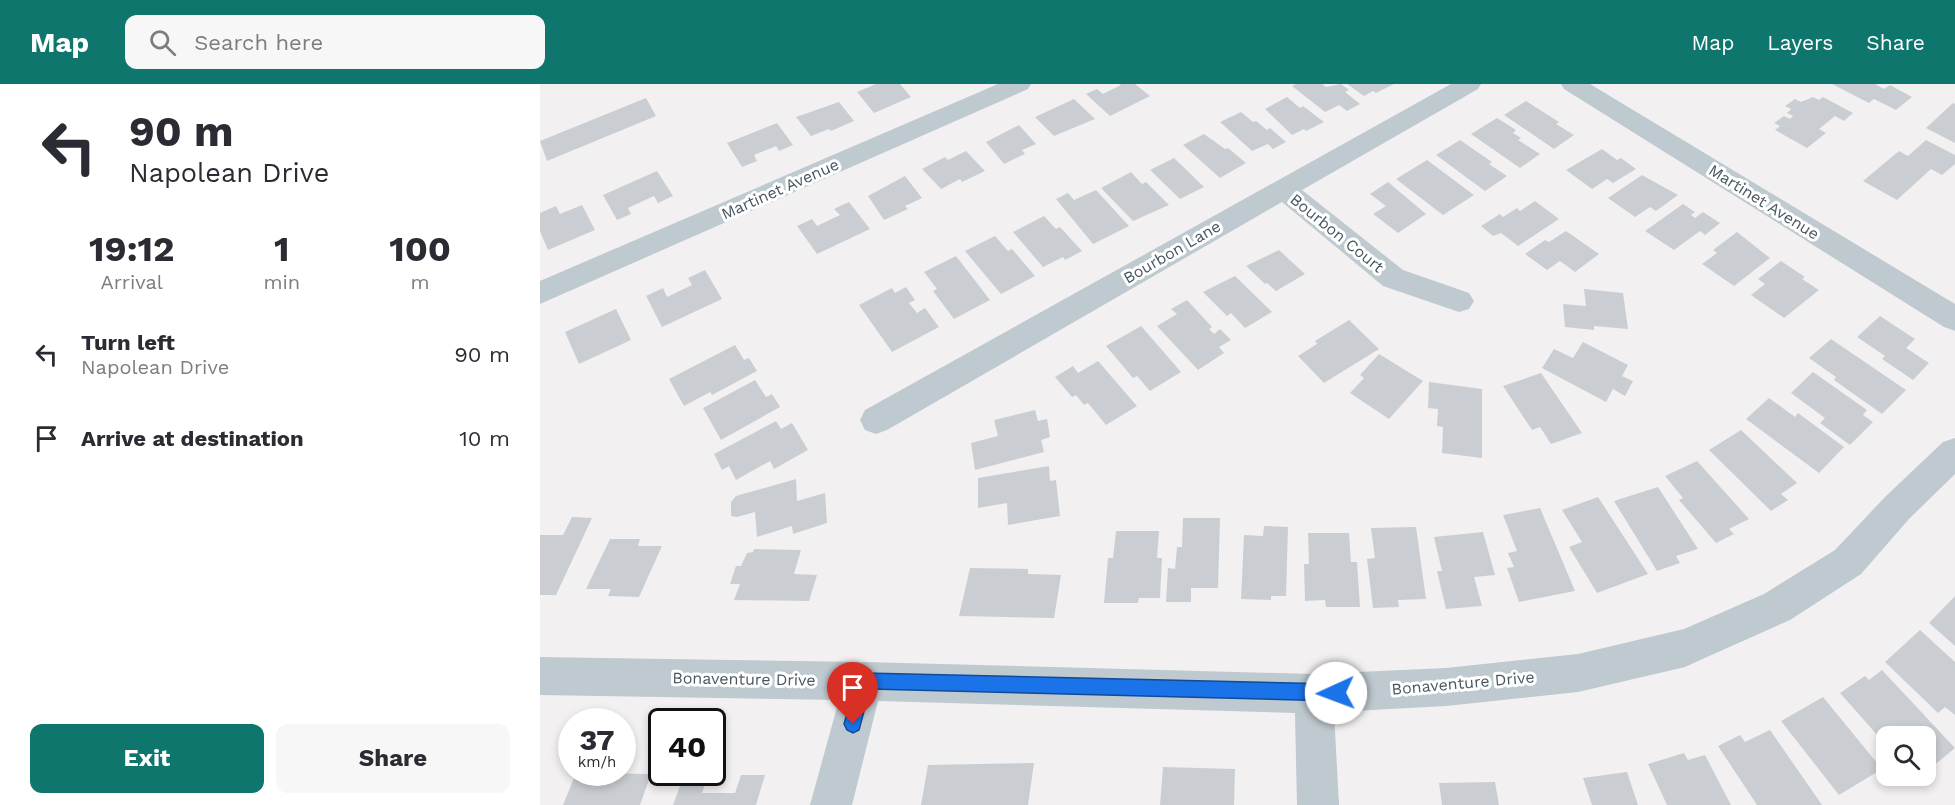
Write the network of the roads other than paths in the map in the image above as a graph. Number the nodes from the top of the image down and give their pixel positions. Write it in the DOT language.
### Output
graph roads {
  1 [pos="1018,84"];
  2 [pos="1469,84"];
  3 [pos="1573,84"];
  4 [pos="1282,189"];
  5 [pos="540,292"];
  6 [pos="1459,301"];
  7 [pos="1955,319"];
  8 [pos="876,420"];
  9 [pos="1955,452"];
  10 [pos="540,676"];
  11 [pos="864,681"];
  12 [pos="1314,694"];
  13 [pos="831,805"];
  14 [pos="1318,805"];
  1 -- 5 [label="street, Martinet Avenue"];
  2 -- 4 [label="street, Bourbon Lane"];
  3 -- 7 [label="street, Martinet Avenue"];
  4 -- 6 [label="street, Bourbon Court"];
  4 -- 8 [label="street, Bourbon Lane"];
  9 -- 12 [label="street, Bonaventure Drive"];
  10 -- 11 [label="street, Bonaventure Drive"];
  11 -- 12 [label="street, Bonaventure Drive"];
  11 -- 13 [label="street"];
  12 -- 14 [label="street"];
}
